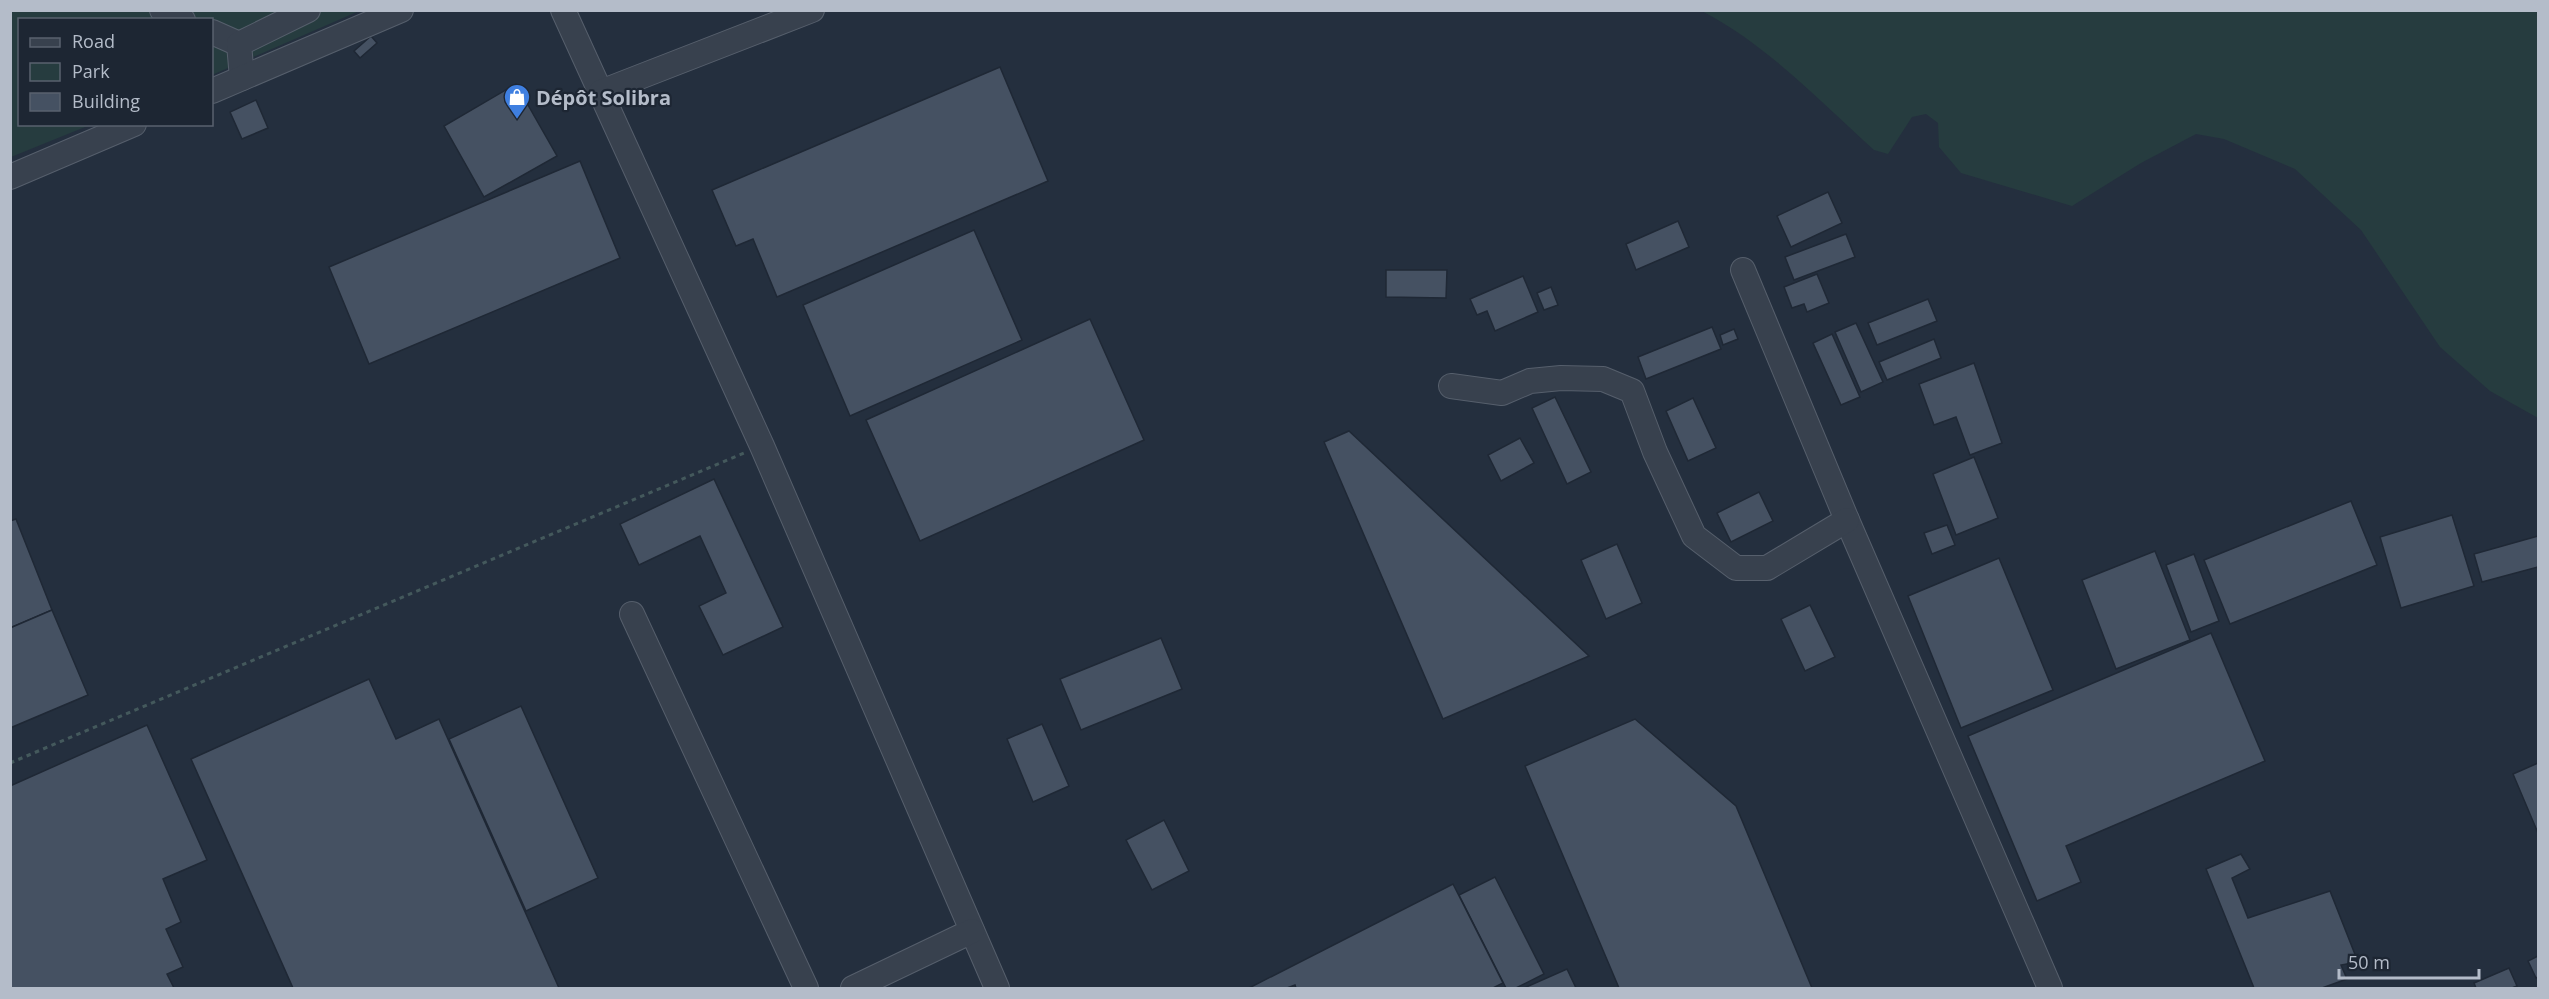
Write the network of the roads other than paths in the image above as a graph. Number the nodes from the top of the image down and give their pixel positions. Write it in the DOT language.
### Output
graph roads {
  1 [pos="162,10"];
  2 [pos="308,10"];
  3 [pos="400,10"];
  4 [pos="563,10"];
  5 [pos="812,10"];
  6 [pos="179,18"];
  7 [pos="213,32"];
  8 [pos="239,44"];
  9 [pos="242,78"];
  10 [pos="213,91"];
  11 [pos="601,92"];
  12 [pos="129,126"];
  13 [pos="10,177"];
  14 [pos="1743,270"];
  15 [pos="1451,386"];
  16 [pos="1847,520"];
  17 [pos="632,614"];
  18 [pos="972,931"];
  19 [pos="806,988"];
  20 [pos="853,988"];
  21 [pos="997,988"];
  22 [pos="2050,988"];
  1 -- 6 [label="street"];
  2 -- 8 [label="street"];
  3 -- 9 [label="street"];
  4 -- 11 [label="street"];
  5 -- 11 [label="street"];
  7 -- 8 [label="street"];
  8 -- 9 [label="street"];
  9 -- 10 [label="street"];
  11 -- 18 [label="street"];
  12 -- 13 [label="street"];
  14 -- 16 [label="street"];
  15 -- 16 [label="street"];
  16 -- 22 [label="street"];
  17 -- 19 [label="street"];
  18 -- 20 [label="street"];
  18 -- 21 [label="street"];
}
